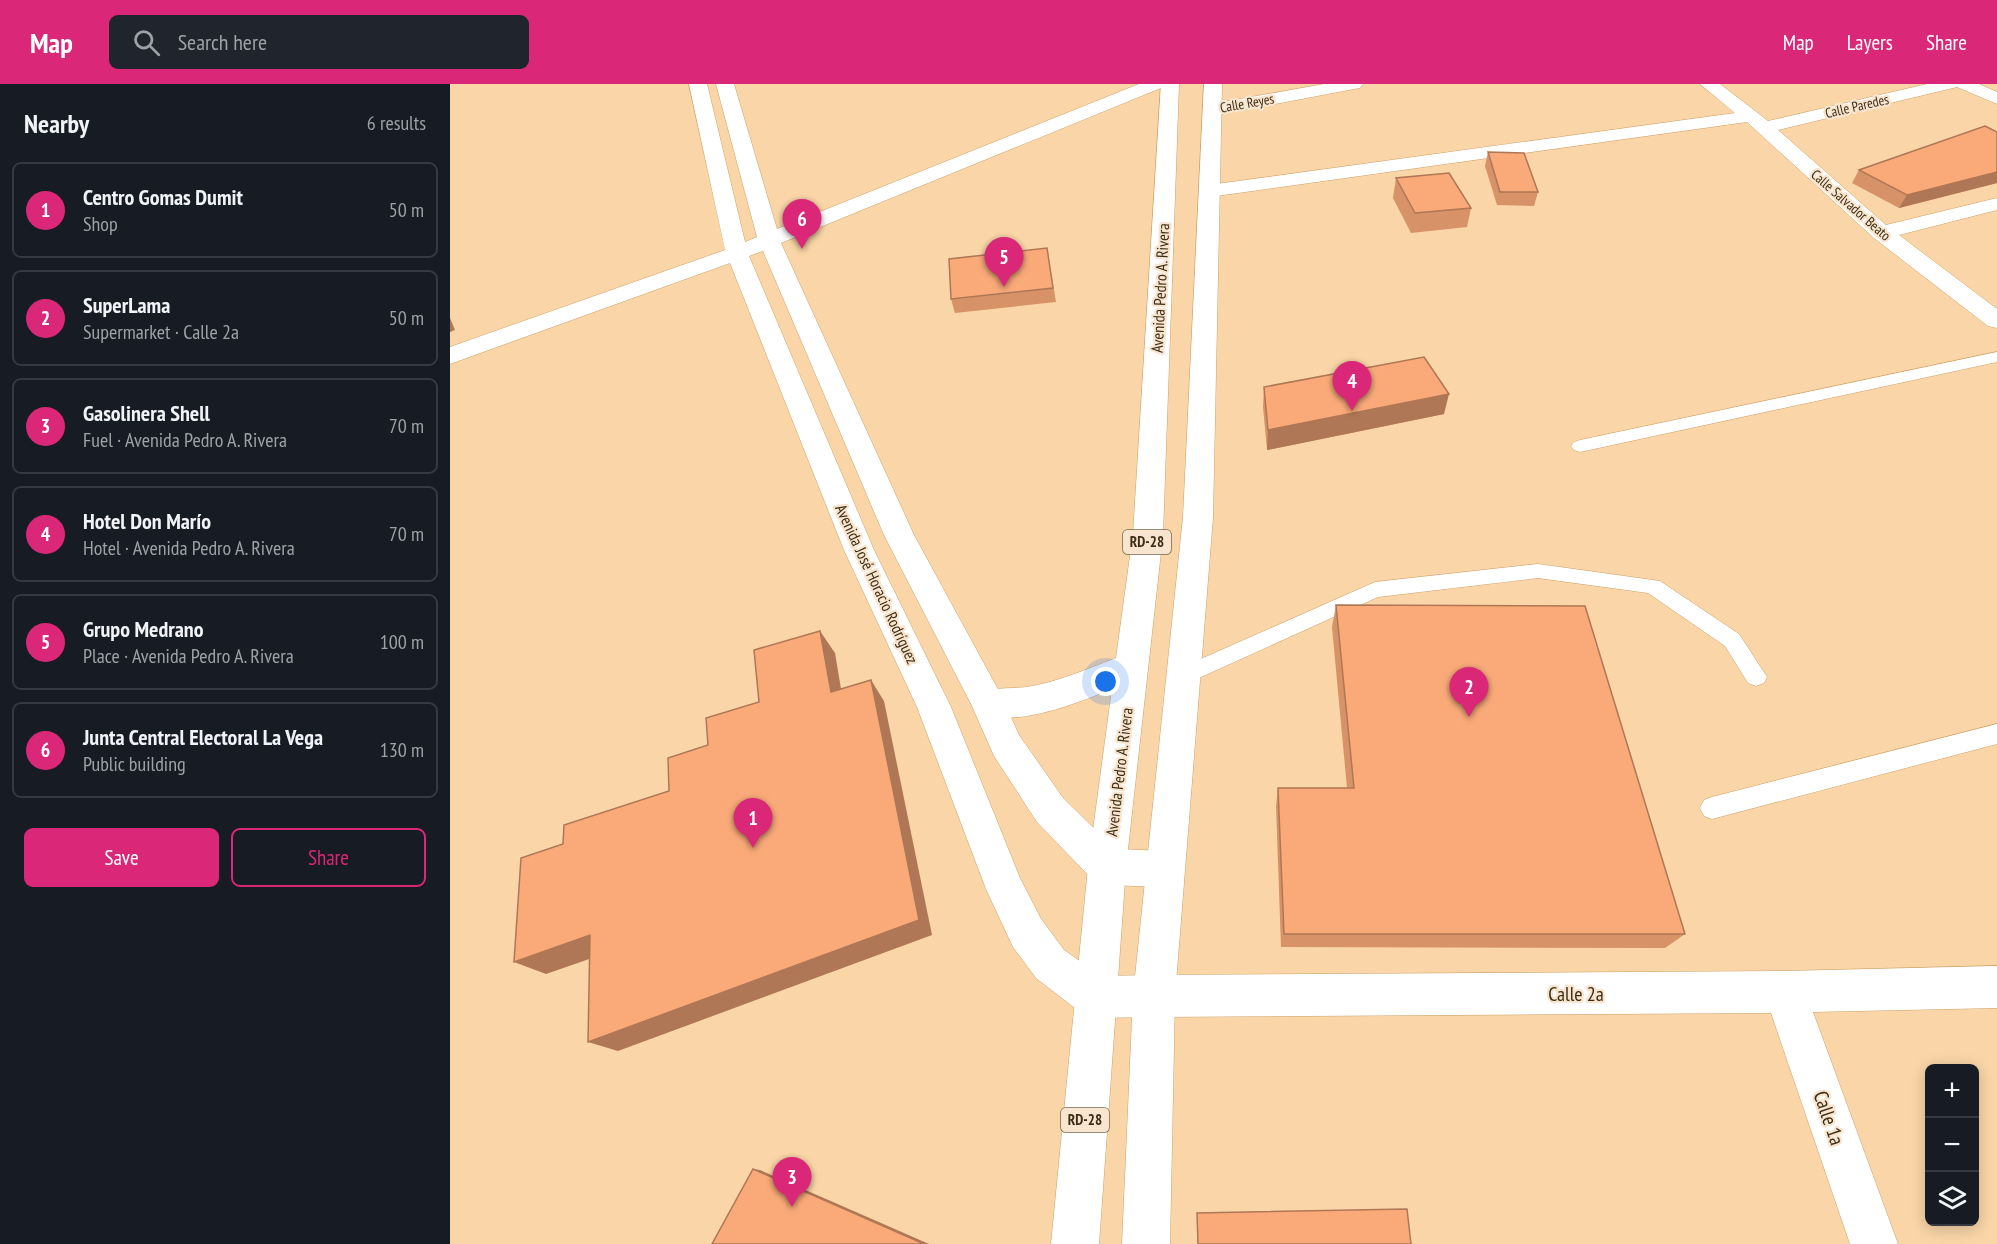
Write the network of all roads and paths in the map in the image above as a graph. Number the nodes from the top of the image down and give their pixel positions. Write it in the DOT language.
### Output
graph roads {
  1 [pos="698,84"];
  2 [pos="725,84"];
  3 [pos="1155,84"];
  4 [pos="1170,84"];
  5 [pos="1213,84"];
  6 [pos="1353,84"];
  7 [pos="1709,84"];
  8 [pos="1950,84"];
  9 [pos="1964,84"];
  10 [pos="1997,99"];
  11 [pos="1212,110"];
  12 [pos="1757,122"];
  13 [pos="1209,191"];
  14 [pos="1997,204"];
  15 [pos="1882,233"];
  16 [pos="769,240"];
  17 [pos="737,253"];
  18 [pos="1997,321"];
  19 [pos="450,356"];
  20 [pos="1997,357"];
  21 [pos="1580,446"];
  22 [pos="1131,667"];
  23 [pos="1183,676"];
  24 [pos="1756,677"];
  25 [pos="988,703"];
  26 [pos="1997,734"];
  27 [pos="1712,808"];
  28 [pos="1107,867"];
  29 [pos="1165,869"];
  30 [pos="1997,987"];
  31 [pos="1785,992"];
  32 [pos="1154,996"];
  33 [pos="1095,997"];
  34 [pos="1075,1244"];
  35 [pos="1146,1244"];
  36 [pos="1874,1244"];
  1 -- 17 [label="street, Avenida José Horacio Rodríguez"];
  2 -- 16 [label="street"];
  3 -- 16 [label="street"];
  4 -- 22 [label="street, Avenida Pedro A. Rivera / RD-28"];
  5 -- 11 [label="street, RD-28"];
  6 -- 11 [label="street, Calle Reyes"];
  7 -- 12 [label="street, Calle Salvador Beato"];
  8 -- 12 [label="street, Calle Paredes"];
  9 -- 10 [label="street"];
  11 -- 13 [label="street, RD-28"];
  12 -- 13 [label="street, Calle Paredes"];
  12 -- 15 [label="street, Calle Salvador Beato"];
  13 -- 23 [label="street, RD-28"];
  14 -- 15 [label="street"];
  15 -- 18 [label="street, Calle Salvador Beato"];
  16 -- 17 [label="street"];
  16 -- 25 [label="street"];
  17 -- 19 [label="street"];
  17 -- 33 [label="street, Avenida José Horacio Rodríguez"];
  20 -- 21 [label="lane"];
  22 -- 25 [label="street"];
  22 -- 28 [label="street, Avenida Pedro A. Rivera / RD-28"];
  23 -- 24 [label="lane"];
  23 -- 29 [label="street, RD-28"];
  25 -- 28 [label="street"];
  26 -- 27 [label="lane"];
  28 -- 29 [label="street"];
  28 -- 33 [label="street, Avenida Pedro A. Rivera / RD-28"];
  29 -- 32 [label="street, RD-28"];
  30 -- 31 [label="street, Calle 2a"];
  31 -- 32 [label="street, Calle 2a"];
  31 -- 36 [label="street, Calle 1a"];
  32 -- 33 [label="street"];
  32 -- 35 [label="street, RD-28"];
  33 -- 34 [label="street, Avenida Pedro A. Rivera / RD-28"];
}
